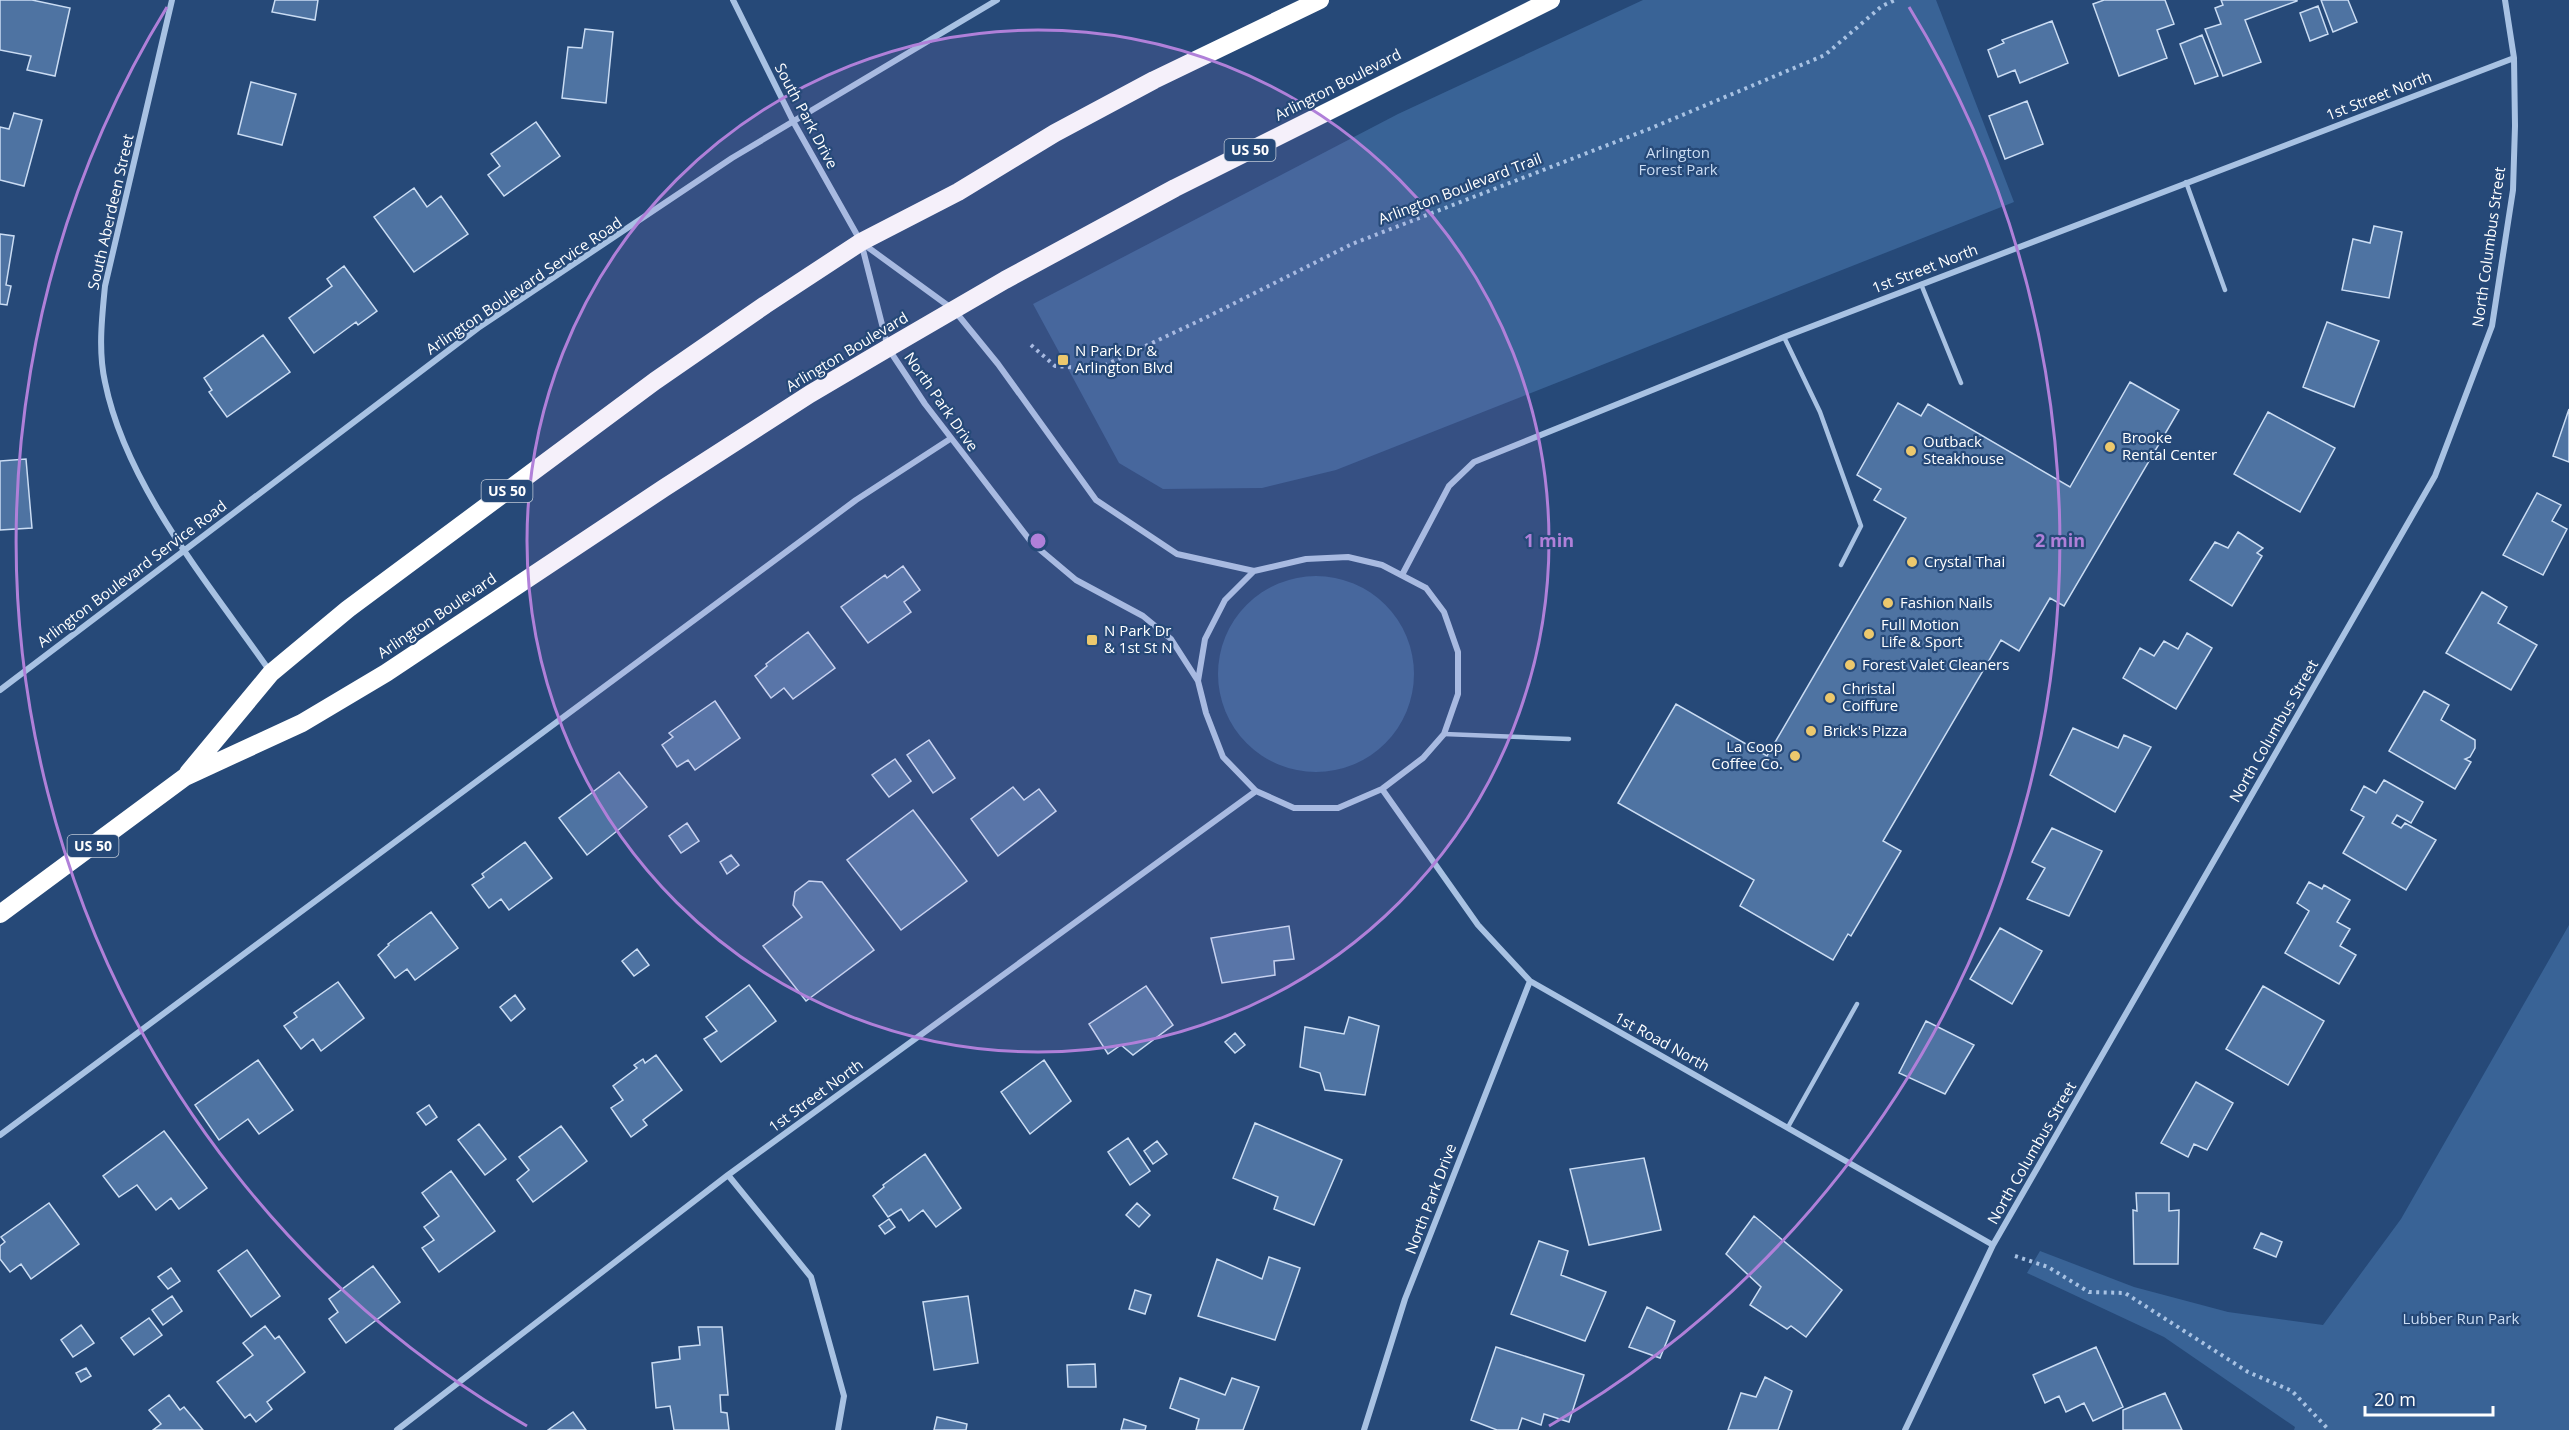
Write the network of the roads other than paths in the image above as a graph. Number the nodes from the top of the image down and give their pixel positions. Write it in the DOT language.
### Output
graph roads {
  1 [pos="172,0"];
  2 [pos="733,0"];
  3 [pos="997,0"];
  4 [pos="1320,0"];
  5 [pos="1551,0"];
  6 [pos="2505,0"];
  7 [pos="2514,58"];
  8 [pos="794,123"];
  9 [pos="2186,182"];
  10 [pos="861,242"];
  11 [pos="1921,284"];
  12 [pos="2225,290"];
  13 [pos="954,310"];
  14 [pos="1784,337"];
  15 [pos="888,348"];
  16 [pos="1961,383"];
  17 [pos="950,439"];
  18 [pos="184,550"];
  19 [pos="1841,565"];
  20 [pos="1254,571"];
  21 [pos="1402,575"];
  22 [pos="271,673"];
  23 [pos="1198,681"];
  24 [pos="0,690"];
  25 [pos="1444,734"];
  26 [pos="1569,739"];
  27 [pos="185,777"];
  28 [pos="1382,789"];
  29 [pos="1256,791"];
  30 [pos="0,914"];
  31 [pos="1530,981"];
  32 [pos="1857,1004"];
  33 [pos="1788,1127"];
  34 [pos="0,1135"];
  35 [pos="728,1175"];
  36 [pos="1992,1245"];
  37 [pos="397,1430"];
  38 [pos="838,1430"];
  39 [pos="1364,1430"];
  40 [pos="1905,1430"];
  1 -- 18 [label="street, South Aberdeen Street"];
  2 -- 8 [label="street, South Park Drive"];
  3 -- 8 [label="street, Arlington Boulevard Service Road"];
  4 -- 10 [label="highway, Arlington Boulevard / US 50"];
  5 -- 13 [label="highway, Arlington Boulevard / US 50"];
  6 -- 7 [label="street, North Columbus Street"];
  7 -- 9 [label="street, 1st Street North"];
  7 -- 36 [label="street, North Columbus Street"];
  8 -- 10 [label="street, South Park Drive"];
  8 -- 18 [label="street, Arlington Boulevard Service Road"];
  9 -- 11 [label="street, 1st Street North"];
  9 -- 12 [label="lane"];
  10 -- 13 [label="street"];
  10 -- 15 [label="street, North Park Drive"];
  10 -- 22 [label="highway, Arlington Boulevard / US 50"];
  11 -- 14 [label="street, 1st Street North"];
  11 -- 16 [label="lane"];
  13 -- 15 [label="highway, Arlington Boulevard / US 50"];
  13 -- 20 [label="street"];
  14 -- 19 [label="lane"];
  14 -- 21 [label="street, 1st Street North"];
  15 -- 17 [label="street, North Park Drive"];
  15 -- 27 [label="highway, Arlington Boulevard / US 50"];
  17 -- 23 [label="street, North Park Drive"];
  17 -- 34 [label="street"];
  18 -- 22 [label="street, South Aberdeen Street"];
  18 -- 24 [label="street, Arlington Boulevard Service Road"];
  20 -- 21 [label="street"];
  20 -- 23 [label="street"];
  21 -- 25 [label="street"];
  22 -- 27 [label="highway, Arlington Boulevard / US 50"];
  23 -- 29 [label="street"];
  25 -- 26 [label="lane"];
  25 -- 28 [label="street"];
  27 -- 30 [label="highway, Arlington Boulevard / US 50"];
  28 -- 29 [label="street"];
  28 -- 31 [label="street, 1st Road North"];
  29 -- 35 [label="street, 1st Street North"];
  31 -- 33 [label="street, 1st Road North"];
  31 -- 39 [label="street, North Park Drive"];
  32 -- 33 [label="lane"];
  33 -- 36 [label="street, 1st Road North"];
  35 -- 37 [label="street, 1st Street North"];
  35 -- 38 [label="street"];
  36 -- 40 [label="street, North Columbus Street"];
}
